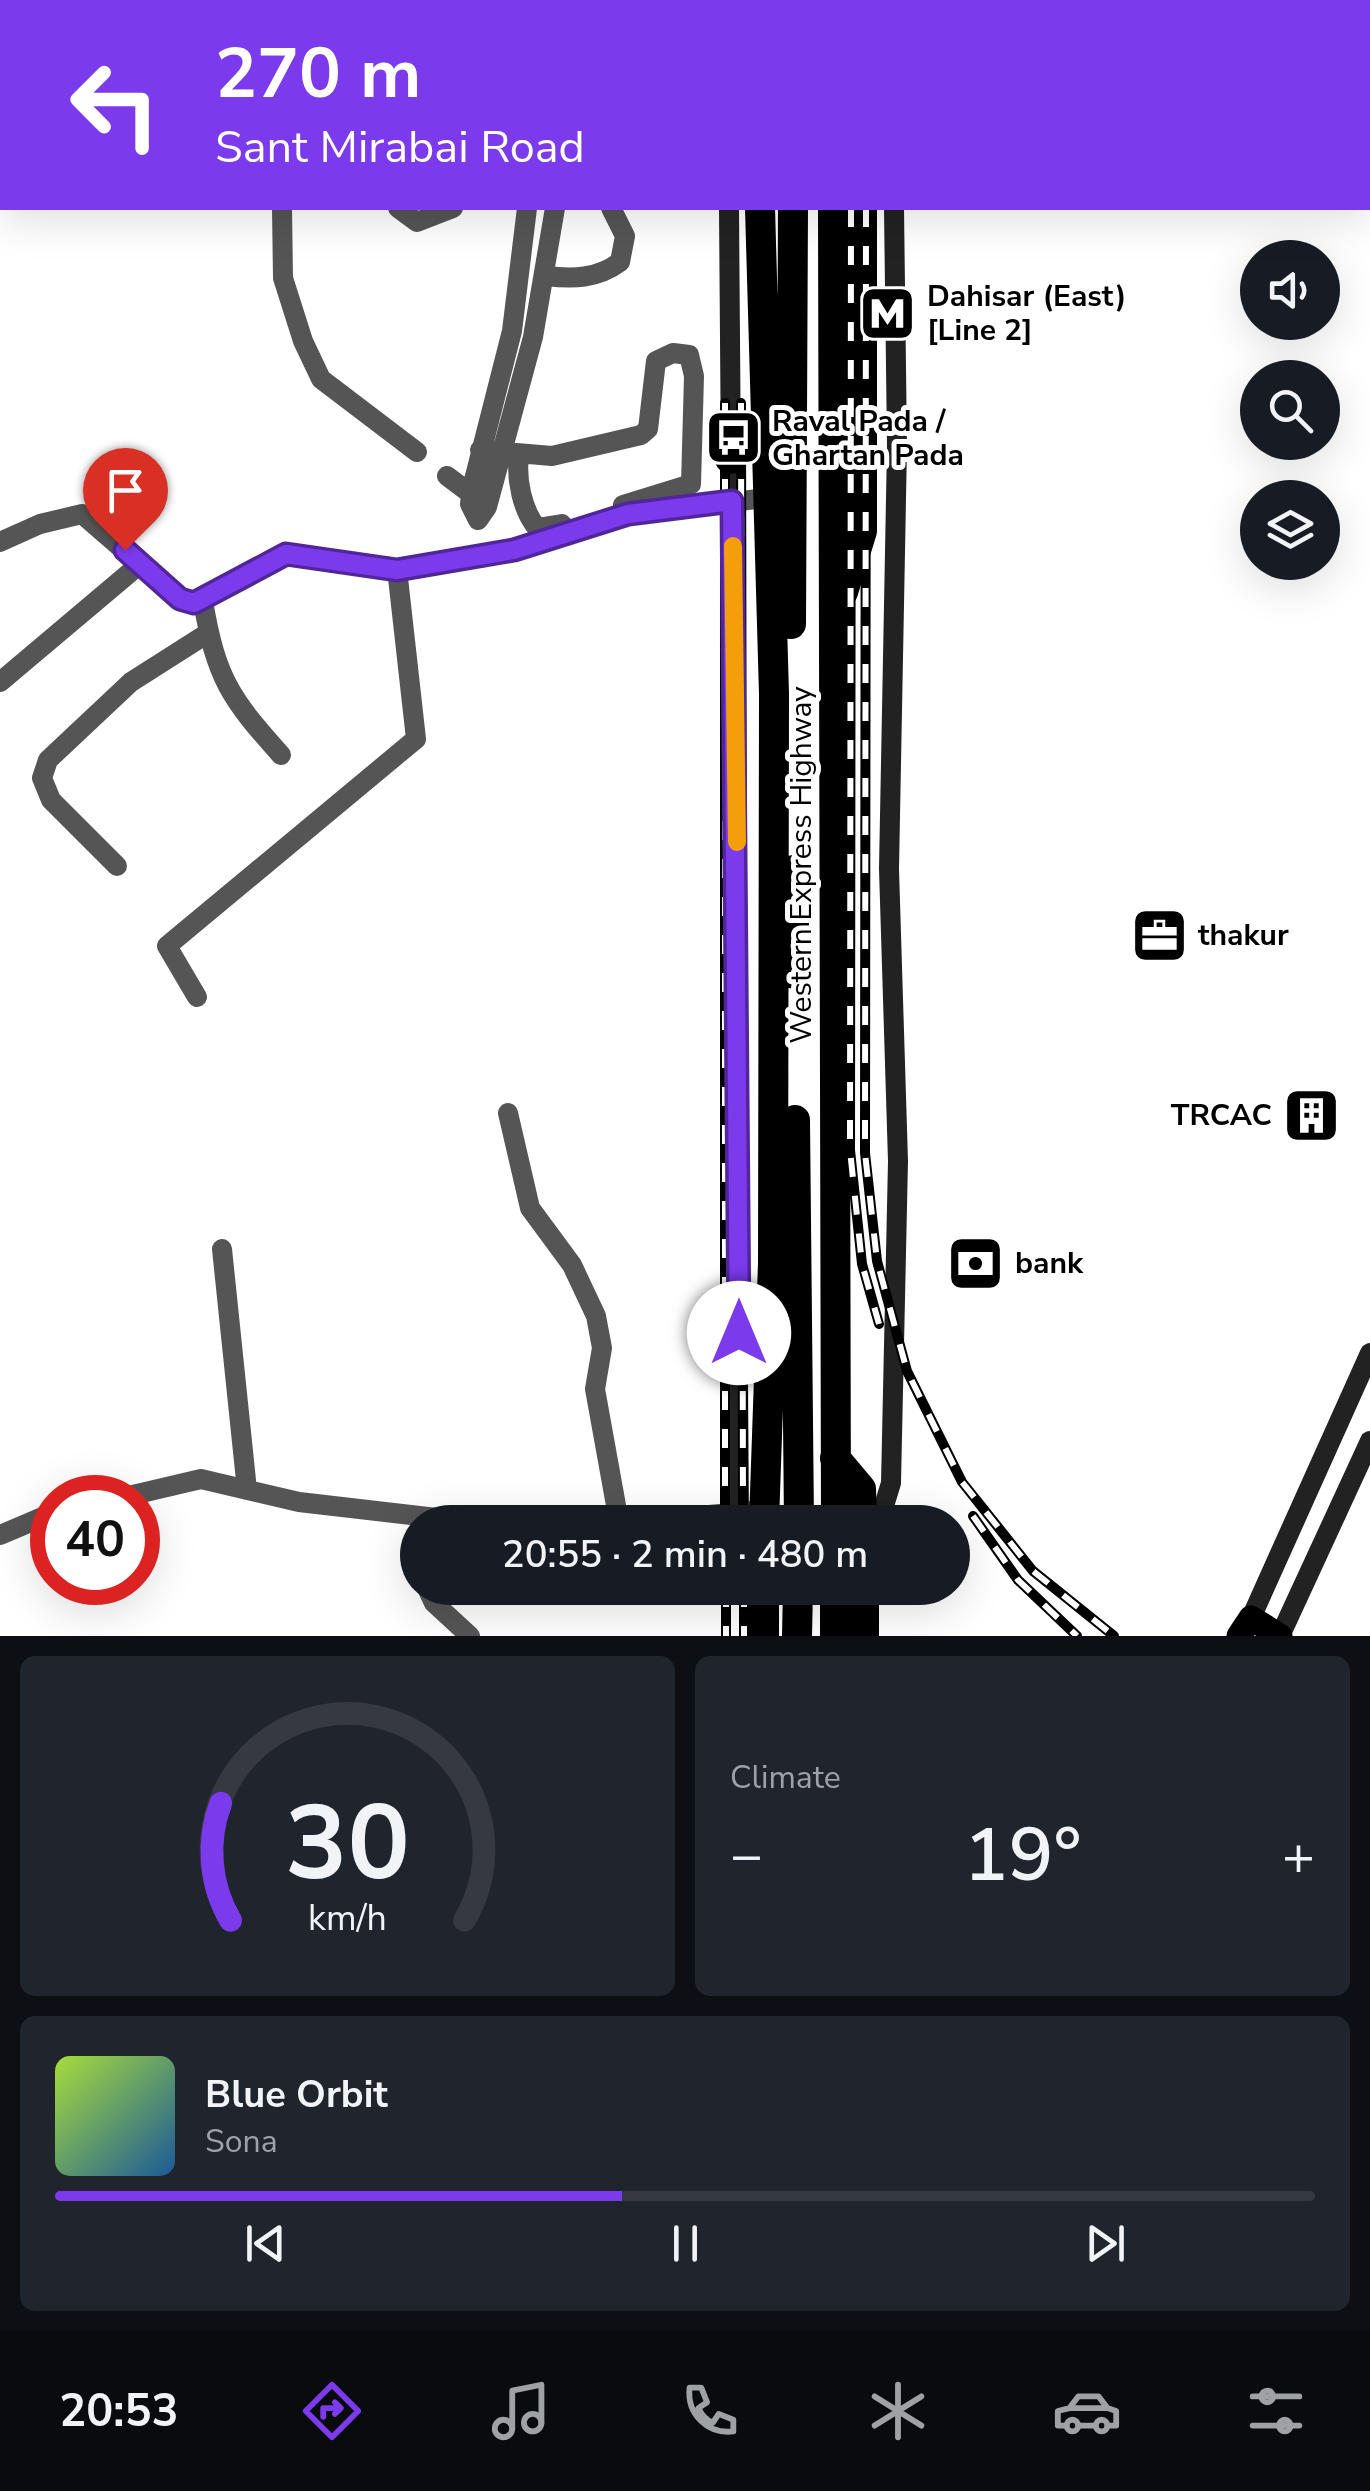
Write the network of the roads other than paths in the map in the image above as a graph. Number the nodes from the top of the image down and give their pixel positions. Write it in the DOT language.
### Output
graph roads {
  1 [pos="282,210"];
  2 [pos="401,210"];
  3 [pos="447,210"];
  4 [pos="528,210"];
  5 [pos="554,210"];
  6 [pos="612,210"];
  7 [pos="729,210"];
  8 [pos="760,210"];
  9 [pos="793,210"];
  10 [pos="833,210"];
  11 [pos="862,210"];
  12 [pos="894,210"];
  13 [pos="546,276"];
  14 [pos="516,360"];
  15 [pos="763,421"];
  16 [pos="417,452"];
  17 [pos="500,454"];
  18 [pos="730,458"];
  19 [pos="447,476"];
  20 [pos="471,494"];
  21 [pos="692,494"];
  22 [pos="766,498"];
  23 [pos="732,501"];
  24 [pos="478,520"];
  25 [pos="530,520"];
  26 [pos="0,542"];
  27 [pos="514,550"];
  28 [pos="482,556"];
  29 [pos="140,564"];
  30 [pos="397,570"];
  31 [pos="202,601"];
  32 [pos="791,601"];
  33 [pos="834,619"];
  34 [pos="208,632"];
  35 [pos="0,682"];
  36 [pos="282,755"];
  37 [pos="117,866"];
  38 [pos="197,997"];
  39 [pos="508,1113"];
  40 [pos="222,1249"];
  41 [pos="1370,1354"];
  42 [pos="1370,1441"];
  43 [pos="835,1458"];
  44 [pos="798,1476"];
  45 [pos="160,1488"];
  46 [pos="247,1490"];
  47 [pos="616,1505"];
  48 [pos="756,1505"];
  49 [pos="757,1505"];
  50 [pos="767,1505"];
  51 [pos="798,1505"];
  52 [pos="836,1505"];
  53 [pos="861,1505"];
  54 [pos="884,1505"];
  55 [pos="400,1517"];
  56 [pos="30,1522"];
  57 [pos="0,1535"];
  58 [pos="435,1605"];
  59 [pos="764,1605"];
  60 [pos="798,1605"];
  61 [pos="835,1605"];
  62 [pos="864,1605"];
  63 [pos="1245,1627"];
  64 [pos="470,1636"];
  65 [pos="764,1636"];
  66 [pos="797,1636"];
  67 [pos="834,1636"];
  68 [pos="864,1636"];
  69 [pos="1280,1636"];
  1 -- 16 [label="street"];
  2 -- 3 [label="street"];
  4 -- 14 [label="street"];
  5 -- 13 [label="street"];
  6 -- 13 [label="street"];
  7 -- 18 [label="street"];
  8 -- 15 [label="highway"];
  9 -- 32 [label="highway, Western Express Highway"];
  10 -- 33 [label="highway, Western Express Highway"];
  11 -- 33 [label="highway"];
  12 -- 54 [label="street"];
  13 -- 14 [label="street"];
  14 -- 17 [label="street"];
  15 -- 18 [label="highway"];
  15 -- 22 [label="highway"];
  17 -- 20 [label="street"];
  17 -- 21 [label="street"];
  17 -- 24 [label="street"];
  17 -- 25 [label="street"];
  18 -- 23 [label="street"];
  19 -- 20 [label="street"];
  20 -- 24 [label="street"];
  21 -- 23 [label="street"];
  21 -- 25 [label="street"];
  21 -- 27 [label="street"];
  22 -- 23 [label="street"];
  22 -- 32 [label="highway"];
  22 -- 49 [label="highway"];
  23 -- 48 [label="street"];
  24 -- 28 [label="street"];
  25 -- 27 [label="street"];
  26 -- 29 [label="street"];
  27 -- 28 [label="street"];
  28 -- 30 [label="street"];
  29 -- 31 [label="street"];
  29 -- 35 [label="street"];
  30 -- 31 [label="street"];
  30 -- 38 [label="street"];
  31 -- 34 [label="street"];
  32 -- 44 [label="highway, Western Express Highway"];
  33 -- 43 [label="highway, Western Express Highway"];
  34 -- 36 [label="street"];
  34 -- 37 [label="street"];
  39 -- 47 [label="street"];
  40 -- 46 [label="street"];
  41 -- 63 [label="street"];
  42 -- 69 [label="street"];
  43 -- 52 [label="highway, Western Express Highway"];
  43 -- 53 [label="highway"];
  44 -- 50 [label="highway"];
  44 -- 51 [label="highway, Western Express Highway"];
  45 -- 46 [label="street"];
  46 -- 55 [label="street"];
  56 -- 57 [label="street"];
  58 -- 64 [label="street"];
  59 -- 65 [label="highway"];
  60 -- 66 [label="highway"];
  61 -- 67 [label="highway"];
  62 -- 68 [label="highway"];
  63 -- 69 [label="main road"];
}
